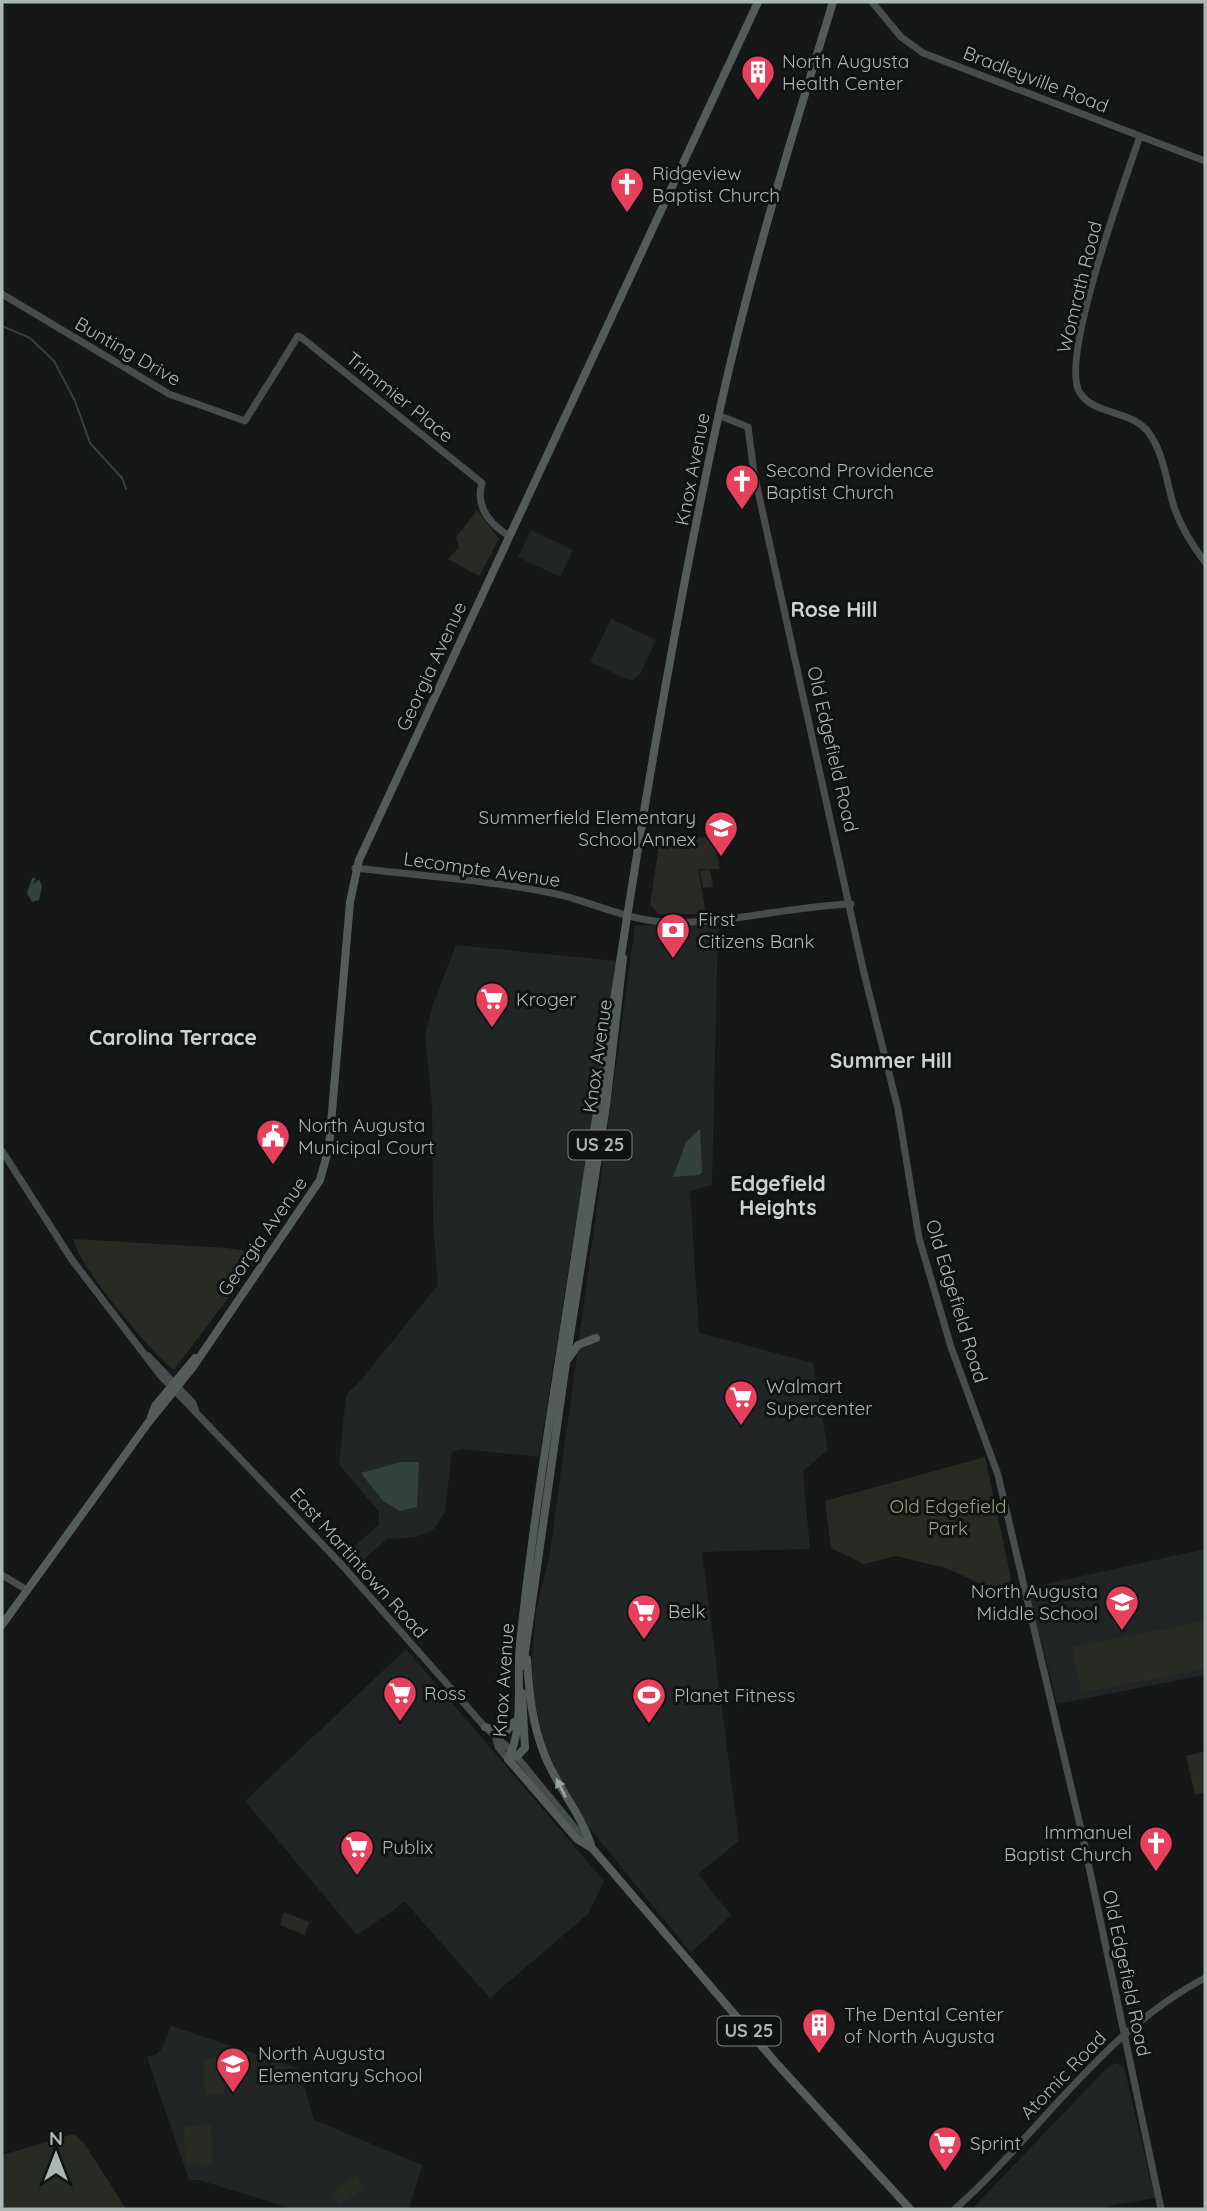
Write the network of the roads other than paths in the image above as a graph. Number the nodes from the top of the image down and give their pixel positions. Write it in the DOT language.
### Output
graph roads {
  1 [pos="758,2"];
  2 [pos="833,2"];
  3 [pos="872,2"];
  4 [pos="1140,136"];
  5 [pos="1205,161"];
  6 [pos="2,295"];
  7 [pos="298,336"];
  8 [pos="718,415"];
  9 [pos="509,536"];
  10 [pos="1205,562"];
  11 [pos="355,868"];
  12 [pos="851,904"];
  13 [pos="629,919"];
  14 [pos="623,952"];
  15 [pos="2,1151"];
  16 [pos="596,1338"];
  17 [pos="565,1365"];
  18 [pos="174,1386"];
  19 [pos="2,1575"];
  20 [pos="27,1590"];
  21 [pos="2,1625"];
  22 [pos="526,1651"];
  23 [pos="516,1720"];
  24 [pos="485,1727"];
  25 [pos="512,1755"];
  26 [pos="592,1848"];
  27 [pos="1205,1978"];
  28 [pos="1124,2035"];
  29 [pos="910,2209"];
  30 [pos="955,2209"];
  31 [pos="1161,2209"];
  1 -- 9 [label="main road, Georgia Avenue"];
  2 -- 8 [label="main road, Knox Avenue / US 25"];
  3 -- 4 [label="street, Bradleyville Road"];
  4 -- 5 [label="street, Bradleyville Road"];
  4 -- 10 [label="street, Womrath Road"];
  6 -- 7 [label="street, Bunting Drive"];
  7 -- 9 [label="street, Trimmier Place"];
  8 -- 12 [label="street, Old Edgefield Road"];
  8 -- 13 [label="main road, Knox Avenue / US 25"];
  9 -- 11 [label="main road, Georgia Avenue"];
  11 -- 13 [label="street, Lecompte Avenue"];
  11 -- 18 [label="main road, Georgia Avenue"];
  12 -- 13 [label="street, Lecompte Avenue"];
  12 -- 28 [label="street, Old Edgefield Road"];
  13 -- 14 [label="main road, Knox Avenue / US 25"];
  14 -- 17 [label="main road, Knox Avenue / US 25"];
  14 -- 23 [label="main road, Knox Avenue / US 25"];
  15 -- 18 [label="street, East Martintown Road"];
  16 -- 17 [label="main road"];
  17 -- 22 [label="main road, Knox Avenue / US 25"];
  18 -- 20 [label="main road, Georgia Avenue"];
  18 -- 24 [label="street, East Martintown Road"];
  19 -- 20 [label="street"];
  20 -- 21 [label="main road, Georgia Avenue"];
  22 -- 25 [label="main road, Knox Avenue / US 25"];
  26 -- 22 [label="main road, US 25, one-way"];
  23 -- 24 [label="main road"];
  23 -- 25 [label="main road, Knox Avenue / US 25"];
  24 -- 25 [label="street, East Martintown Road"];
  25 -- 26 [label="main road, East Martintown Road / US 25"];
  26 -- 29 [label="main road, East Martintown Road / US 25"];
  27 -- 28 [label="street, Atomic Road"];
  28 -- 30 [label="street, Atomic Road"];
  28 -- 31 [label="street, Old Edgefield Road"];
}
